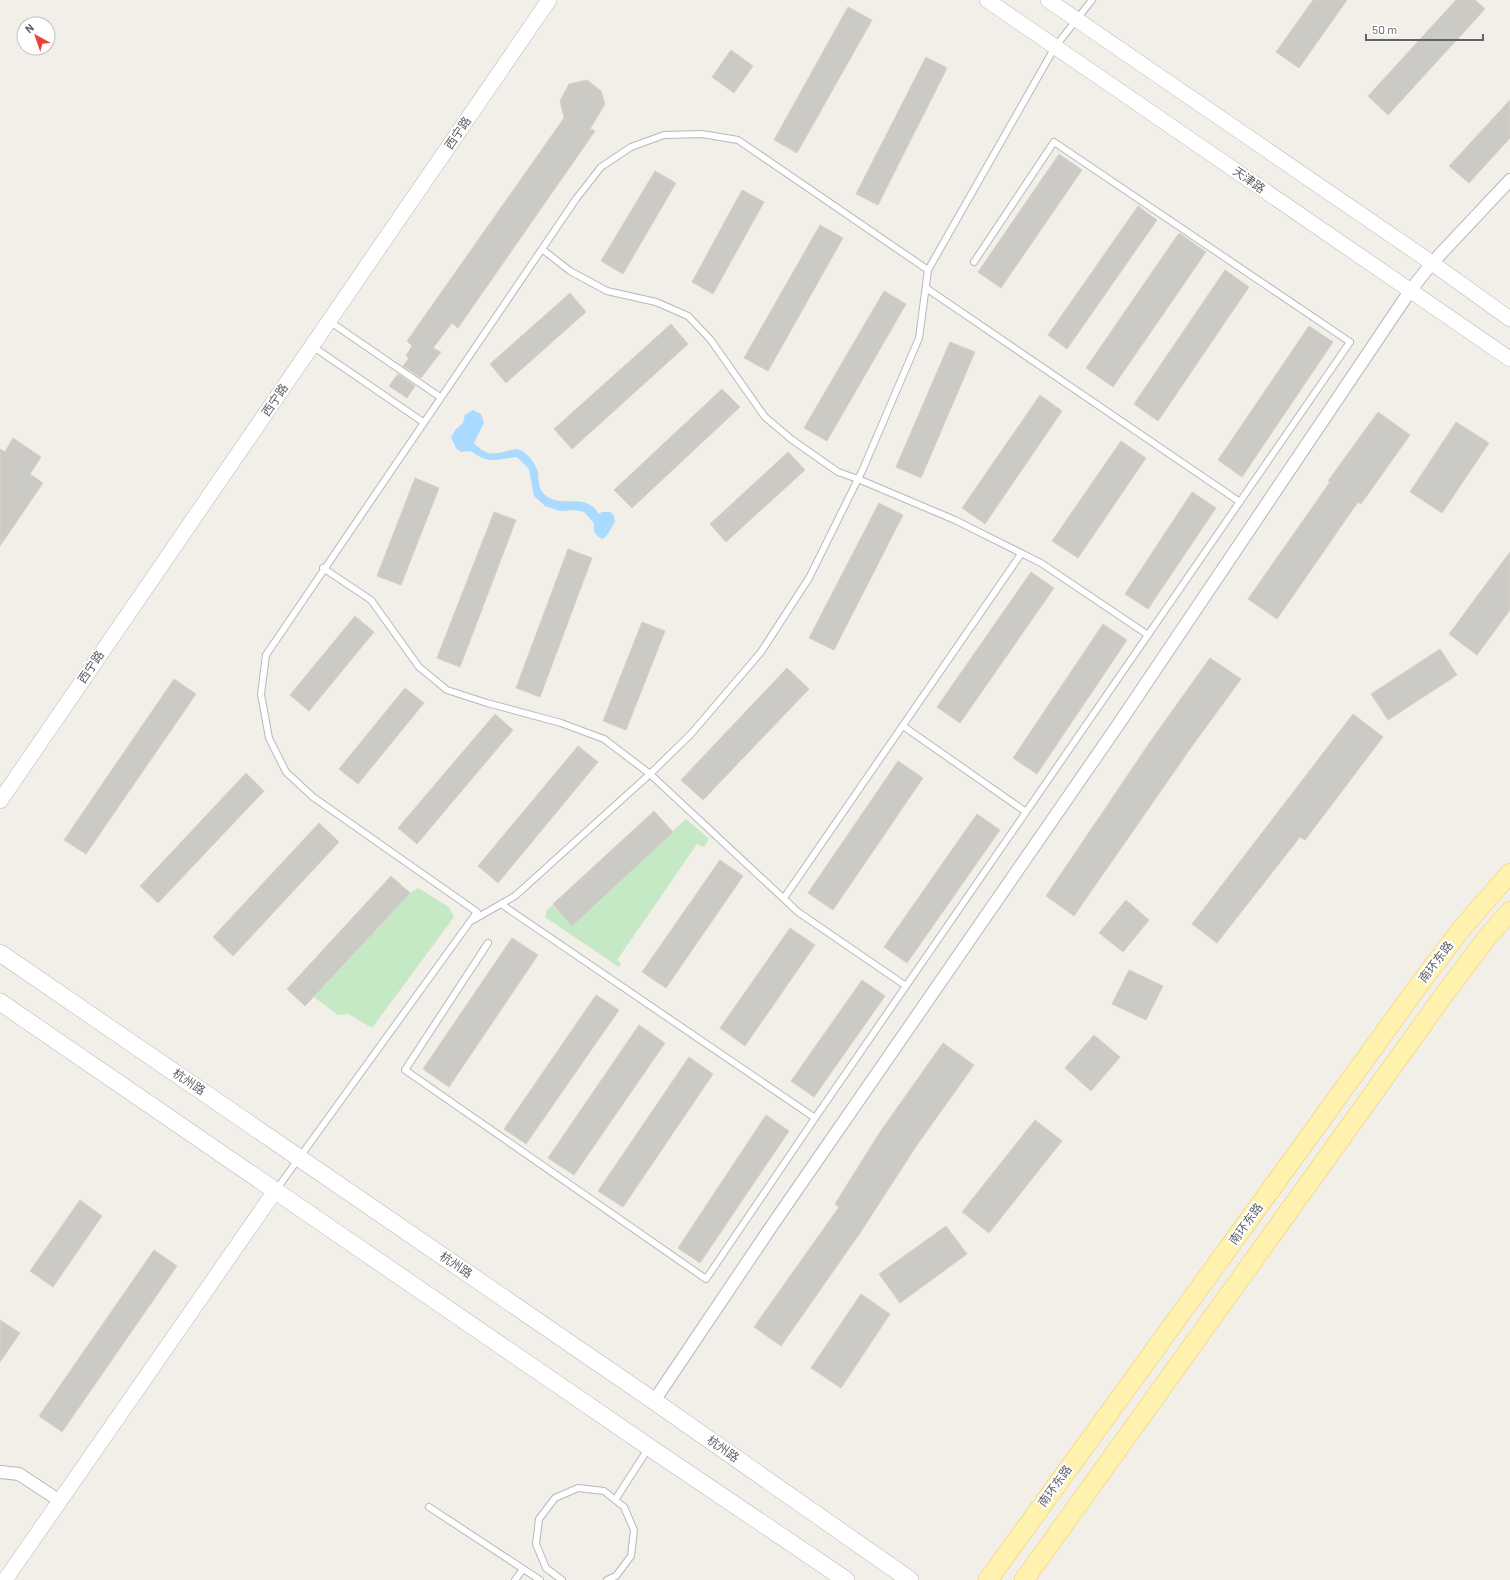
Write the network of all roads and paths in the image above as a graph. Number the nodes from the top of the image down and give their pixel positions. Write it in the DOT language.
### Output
graph roads {
  1 [pos="549,0"];
  2 [pos="987,0"];
  3 [pos="1048,0"];
  4 [pos="1092,0"];
  5 [pos="1077,20"];
  6 [pos="1055,47"];
  7 [pos="1510,180"];
  8 [pos="542,249"];
  9 [pos="974,262"];
  10 [pos="1432,263"];
  11 [pos="928,270"];
  12 [pos="926,288"];
  13 [pos="1410,291"];
  14 [pos="1510,319"];
  15 [pos="329,321"];
  16 [pos="312,346"];
  17 [pos="1510,359"];
  18 [pos="440,397"];
  19 [pos="423,422"];
  20 [pos="858,479"];
  21 [pos="1240,502"];
  22 [pos="1021,554"];
  23 [pos="323,568"];
  24 [pos="1148,635"];
  25 [pos="903,726"];
  26 [pos="650,774"];
  27 [pos="0,801"];
  28 [pos="1026,812"];
  29 [pos="1510,873"];
  30 [pos="784,898"];
  31 [pos="501,904"];
  32 [pos="1510,911"];
  33 [pos="470,922"];
  34 [pos="488,943"];
  35 [pos="0,953"];
  36 [pos="906,986"];
  37 [pos="0,1002"];
  38 [pos="815,1118"];
  39 [pos="299,1158"];
  40 [pos="275,1191"];
  41 [pos="654,1400"];
  42 [pos="649,1447"];
  43 [pos="0,1472"];
  44 [pos="615,1500"];
  45 [pos="60,1501"];
  46 [pos="429,1507"];
  47 [pos="523,1569"];
  48 [pos="555,1578"];
  49 [pos="5,1580"];
  50 [pos="515,1580"];
  51 [pos="540,1580"];
  52 [pos="562,1580"];
  53 [pos="607,1580"];
  54 [pos="846,1580"];
  55 [pos="910,1580"];
  56 [pos="988,1580"];
  57 [pos="1024,1580"];
  1 -- 15 [label="street, 西宁路"];
  2 -- 6 [label="street, 天津路"];
  3 -- 5 [label="street"];
  4 -- 5 [label="lane"];
  5 -- 6 [label="lane"];
  5 -- 10 [label="street"];
  6 -- 11 [label="lane"];
  6 -- 13 [label="street, 天津路"];
  7 -- 10 [label="street"];
  8 -- 11 [label="lane"];
  8 -- 18 [label="lane"];
  8 -- 20 [label="lane"];
  9 -- 21 [label="lane"];
  10 -- 13 [label="street"];
  10 -- 14 [label="street"];
  11 -- 12 [label="lane"];
  12 -- 20 [label="lane"];
  12 -- 21 [label="lane"];
  13 -- 17 [label="street, 天津路"];
  13 -- 41 [label="street"];
  15 -- 16 [label="street, 西宁路"];
  15 -- 18 [label="lane"];
  16 -- 19 [label="lane"];
  16 -- 27 [label="street, 西宁路"];
  18 -- 19 [label="lane"];
  19 -- 23 [label="lane"];
  20 -- 22 [label="lane"];
  20 -- 26 [label="lane"];
  21 -- 24 [label="lane"];
  22 -- 24 [label="lane"];
  22 -- 25 [label="lane"];
  23 -- 26 [label="lane"];
  23 -- 33 [label="lane"];
  24 -- 28 [label="lane"];
  25 -- 28 [label="lane"];
  25 -- 30 [label="lane"];
  26 -- 30 [label="lane"];
  26 -- 31 [label="lane"];
  28 -- 36 [label="lane"];
  29 -- 56 [label="main road, 南环东路"];
  30 -- 36 [label="lane"];
  31 -- 33 [label="lane"];
  31 -- 38 [label="lane"];
  32 -- 57 [label="main road"];
  33 -- 39 [label="lane"];
  34 -- 38 [label="lane"];
  35 -- 39 [label="main road, 杭州路"];
  36 -- 38 [label="lane"];
  37 -- 40 [label="main road"];
  39 -- 40 [label="lane"];
  39 -- 41 [label="main road, 杭州路"];
  40 -- 42 [label="main road"];
  40 -- 45 [label="street"];
  41 -- 55 [label="main road, 杭州路"];
  42 -- 44 [label="lane"];
  42 -- 54 [label="main road"];
  43 -- 45 [label="street"];
  44 -- 48 [label="lane"];
  44 -- 53 [label="lane"];
  45 -- 49 [label="street"];
  46 -- 47 [label="lane"];
  47 -- 50 [label="lane"];
  47 -- 51 [label="lane"];
  48 -- 52 [label="lane"];
}
